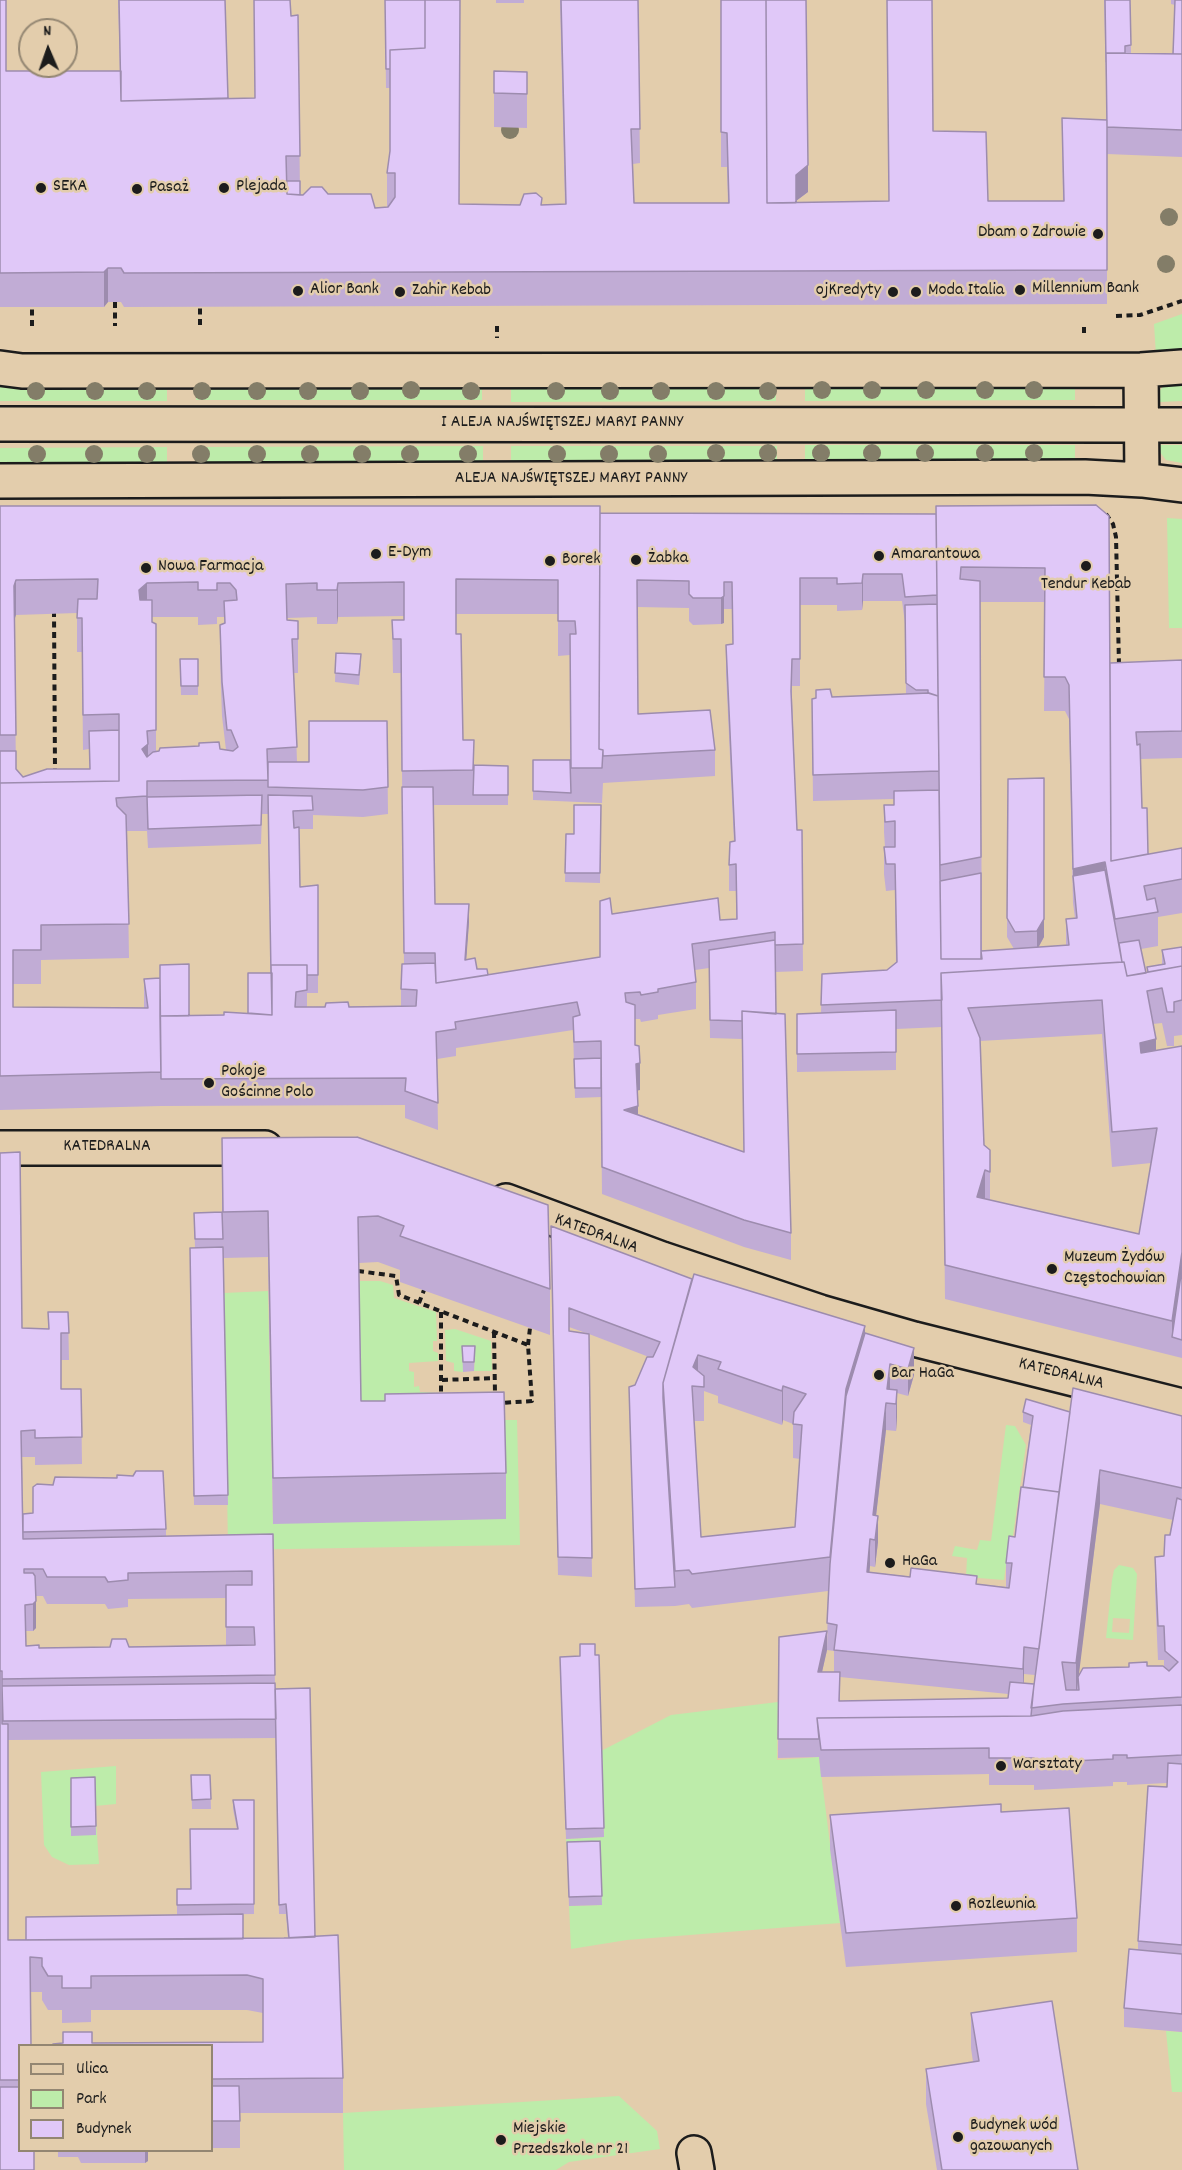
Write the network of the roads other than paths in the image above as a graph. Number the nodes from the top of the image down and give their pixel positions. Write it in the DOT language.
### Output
graph roads {
  1 [pos="1182,367"];
  2 [pos="0,368"];
  3 [pos="1141,370"];
  4 [pos="0,424"];
  5 [pos="1124,425"];
  6 [pos="1142,480"];
  7 [pos="0,481"];
  8 [pos="1182,485"];
  9 [pos="0,1148"];
  10 [pos="294,1148"];
  11 [pos="482,1192"];
  12 [pos="1182,1406"];
  1 -- 3 [label="street"];
  2 -- 3 [label="street"];
  3 -- 6 [label="street"];
  4 -- 5 [label="street, I ALEJA NAJŚWIĘTSZEJ MARYI PANNY"];
  6 -- 7 [label="street, ALEJA NAJŚWIĘTSZEJ MARYI PANNY"];
  6 -- 8 [label="street, ALEJA NAJŚWIĘTSZEJ MARYI PANNY"];
  9 -- 10 [label="street, KATEDRALNA"];
  11 -- 12 [label="street, KATEDRALNA"];
}
